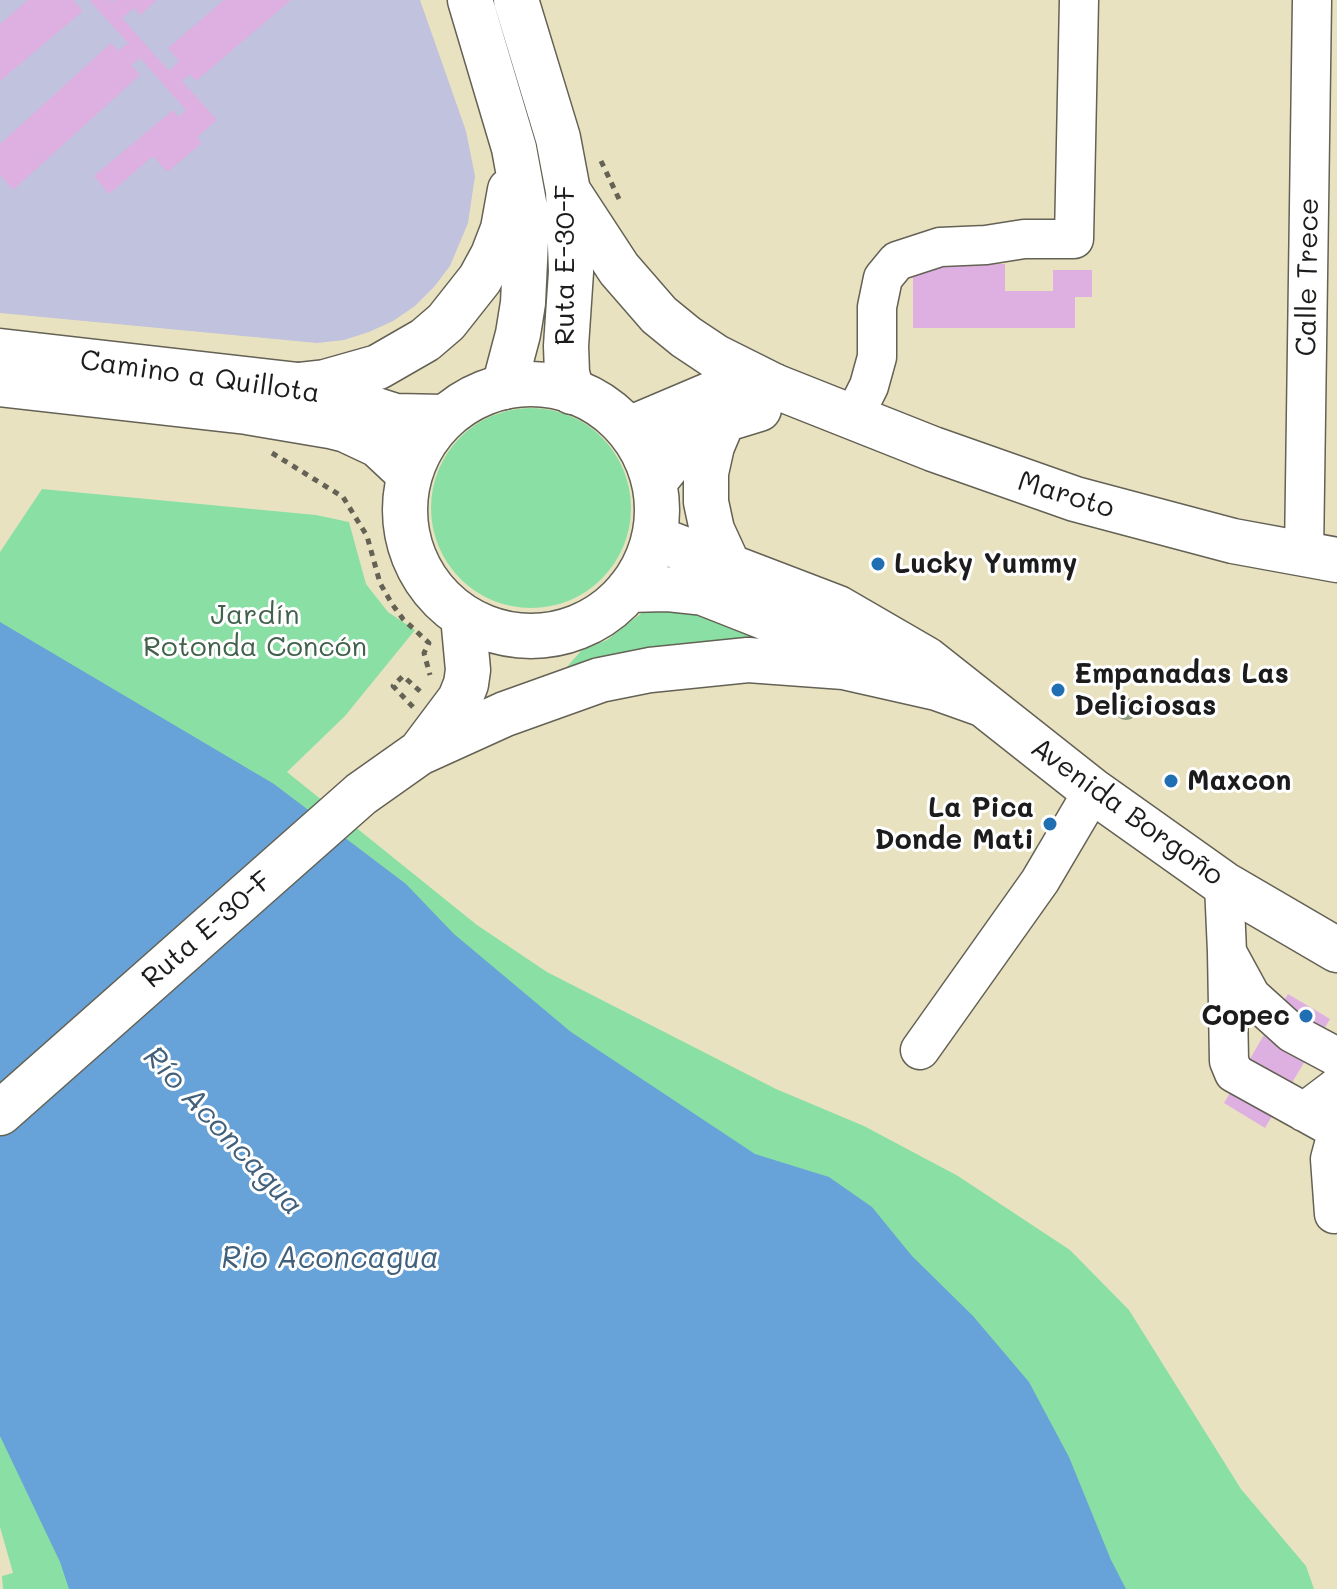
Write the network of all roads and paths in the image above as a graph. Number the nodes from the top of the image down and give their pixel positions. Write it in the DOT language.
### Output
graph roads {
  1 [pos="470,0"];
  2 [pos="516,0"];
  3 [pos="1079,0"];
  4 [pos="1312,0"];
  5 [pos="595,147"];
  6 [pos="514,148"];
  7 [pos="568,191"];
  8 [pos="620,200"];
  9 [pos="0,351"];
  10 [pos="0,384"];
  11 [pos="298,385"];
  12 [pos="504,387"];
  13 [pos="572,392"];
  14 [pos="789,392"];
  15 [pos="247,412"];
  16 [pos="854,416"];
  17 [pos="444,417"];
  18 [pos="723,420"];
  19 [pos="629,429"];
  20 [pos="409,474"];
  21 [pos="655,481"];
  22 [pos="655,538"];
  23 [pos="1320,557"];
  24 [pos="729,567"];
  25 [pos="628,590"];
  26 [pos="463,616"];
  27 [pos="582,625"];
  28 [pos="926,659"];
  29 [pos="982,704"];
  30 [pos="505,714"];
  31 [pos="418,732"];
  32 [pos="1093,791"];
  33 [pos="1224,884"];
  34 [pos="1337,950"];
  35 [pos="1227,952"];
  36 [pos="920,1050"];
  37 [pos="1337,1057"];
  38 [pos="1337,1087"];
  39 [pos="1304,1112"];
  40 [pos="0,1113"];
  41 [pos="1337,1131"];
  42 [pos="1334,1214"];
  1 -- 6 [label="main road, Ruta E-30-F"];
  2 -- 7 [label="main road, Ruta E-30-F"];
  3 -- 16 [label="street"];
  4 -- 23 [label="street, Calle Trece"];
  5 -- 8 [label="path"];
  6 -- 11 [label="main road"];
  6 -- 12 [label="main road, Ruta E-30-F"];
  7 -- 13 [label="main road, Ruta E-30-F"];
  7 -- 14 [label="main road"];
  9 -- 11 [label="main road, Camino a Quillota"];
  10 -- 15 [label="main road, Camino a Quillota"];
  11 -- 17 [label="main road, Camino a Quillota"];
  12 -- 13 [label="main road"];
  12 -- 17 [label="main road"];
  13 -- 19 [label="main road"];
  14 -- 16 [label="main road, Maroto"];
  14 -- 18 [label="main road"];
  14 -- 19 [label="main road, Maroto"];
  15 -- 20 [label="main road, Camino a Quillota"];
  15 -- 31 [label="path"];
  16 -- 23 [label="main road, Maroto"];
  17 -- 20 [label="main road"];
  18 -- 21 [label="main road"];
  18 -- 24 [label="main road"];
  19 -- 21 [label="main road"];
  20 -- 26 [label="main road"];
  21 -- 22 [label="main road"];
  22 -- 24 [label="main road, Avenida Borgoño"];
  22 -- 25 [label="main road"];
  24 -- 28 [label="main road, Avenida Borgoño"];
  25 -- 27 [label="main road"];
  25 -- 28 [label="main road, Avenida Borgoño"];
  26 -- 27 [label="main road"];
  26 -- 31 [label="main road, Ruta E-30-F"];
  27 -- 30 [label="main road, Ruta E-30-F"];
  28 -- 29 [label="main road, Avenida Borgoño"];
  29 -- 30 [label="main road"];
  29 -- 32 [label="main road, Avenida Borgoño"];
  30 -- 31 [label="main road, Ruta E-30-F"];
  31 -- 40 [label="main road, Ruta E-30-F"];
  32 -- 33 [label="main road, Avenida Borgoño"];
  32 -- 36 [label="street"];
  33 -- 34 [label="main road, Avenida Borgoño"];
  33 -- 35 [label="street"];
  35 -- 37 [label="street"];
  35 -- 39 [label="street"];
  38 -- 39 [label="street"];
  39 -- 41 [label="street"];
  41 -- 42 [label="street"];
}
